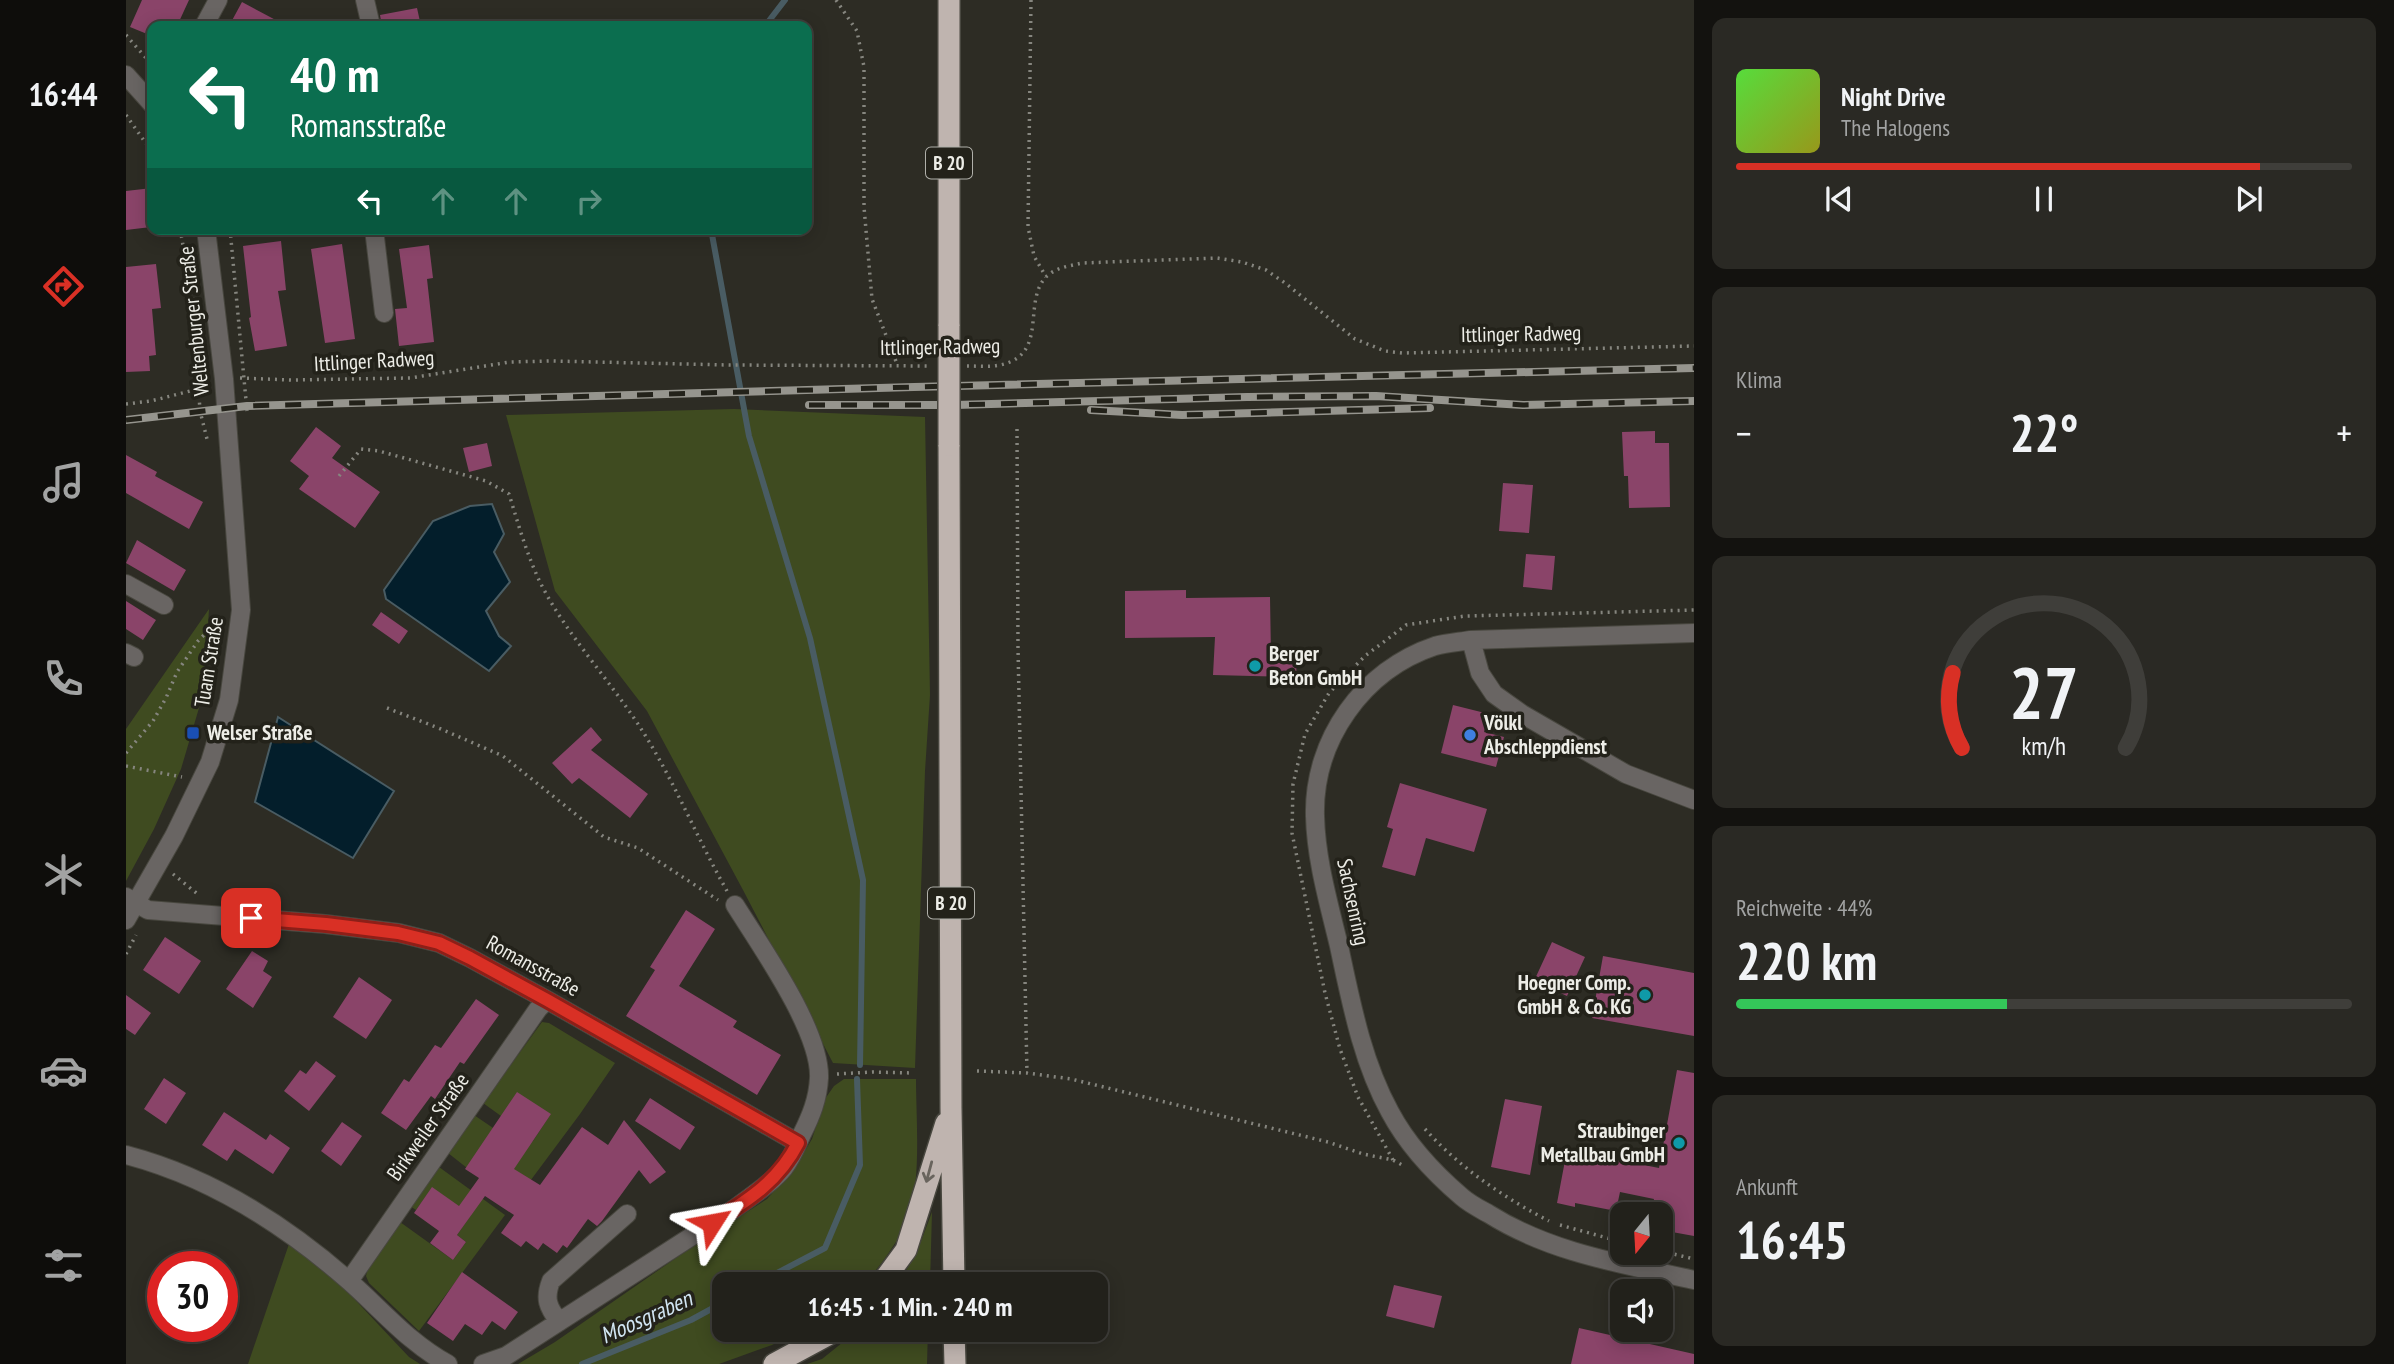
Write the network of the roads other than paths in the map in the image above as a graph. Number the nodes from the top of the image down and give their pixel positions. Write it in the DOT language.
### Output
graph roads {
  1 [pos="218,0"];
  2 [pos="365,0"];
  3 [pos="949,0"];
  4 [pos="207,21"];
  5 [pos="370,21"];
  6 [pos="126,75"];
  7 [pos="147,98"];
  8 [pos="207,235"];
  9 [pos="375,235"];
  10 [pos="384,313"];
  11 [pos="226,408"];
  12 [pos="126,584"];
  13 [pos="163,605"];
  14 [pos="1694,633"];
  15 [pos="1471,640"];
  16 [pos="1694,800"];
  17 [pos="130,900"];
  18 [pos="737,910"];
  19 [pos="126,920"];
  20 [pos="547,1000"];
  21 [pos="951,1108"];
  22 [pos="798,1143"];
  23 [pos="126,1155"];
  24 [pos="628,1214"];
  25 [pos="890,1272"];
  26 [pos="954,1272"];
  27 [pos="1694,1280"];
  28 [pos="349,1281"];
  29 [pos="559,1322"];
  30 [pos="815,1342"];
  31 [pos="954,1342"];
  32 [pos="448,1364"];
  33 [pos="483,1364"];
  34 [pos="774,1364"];
  35 [pos="955,1364"];
  1 -- 4 [label="street"];
  2 -- 5 [label="street"];
  3 -- 21 [label="highway, B 20, bridge"];
  6 -- 7 [label="street"];
  8 -- 11 [label="street, Weltenburger Straße"];
  9 -- 10 [label="street"];
  11 -- 17 [label="street, Tuam Straße"];
  12 -- 13 [label="street"];
  14 -- 15 [label="street, Sachsenring"];
  15 -- 16 [label="street"];
  15 -- 27 [label="street, Sachsenring"];
  17 -- 19 [label="street, Tuam Straße"];
  17 -- 20 [label="street, Romansstraße"];
  18 -- 22 [label="street"];
  20 -- 22 [label="street, Romansstraße"];
  20 -- 28 [label="street, Birkweiler Straße"];
  21 -- 25 [label="highway, one-way"];
  21 -- 26 [label="highway, B 20"];
  22 -- 29 [label="street"];
  23 -- 28 [label="street"];
  24 -- 29 [label="street"];
  28 -- 32 [label="street"];
  29 -- 33 [label="street"];
  30 -- 34 [label="highway"];
  31 -- 35 [label="highway"];
}
